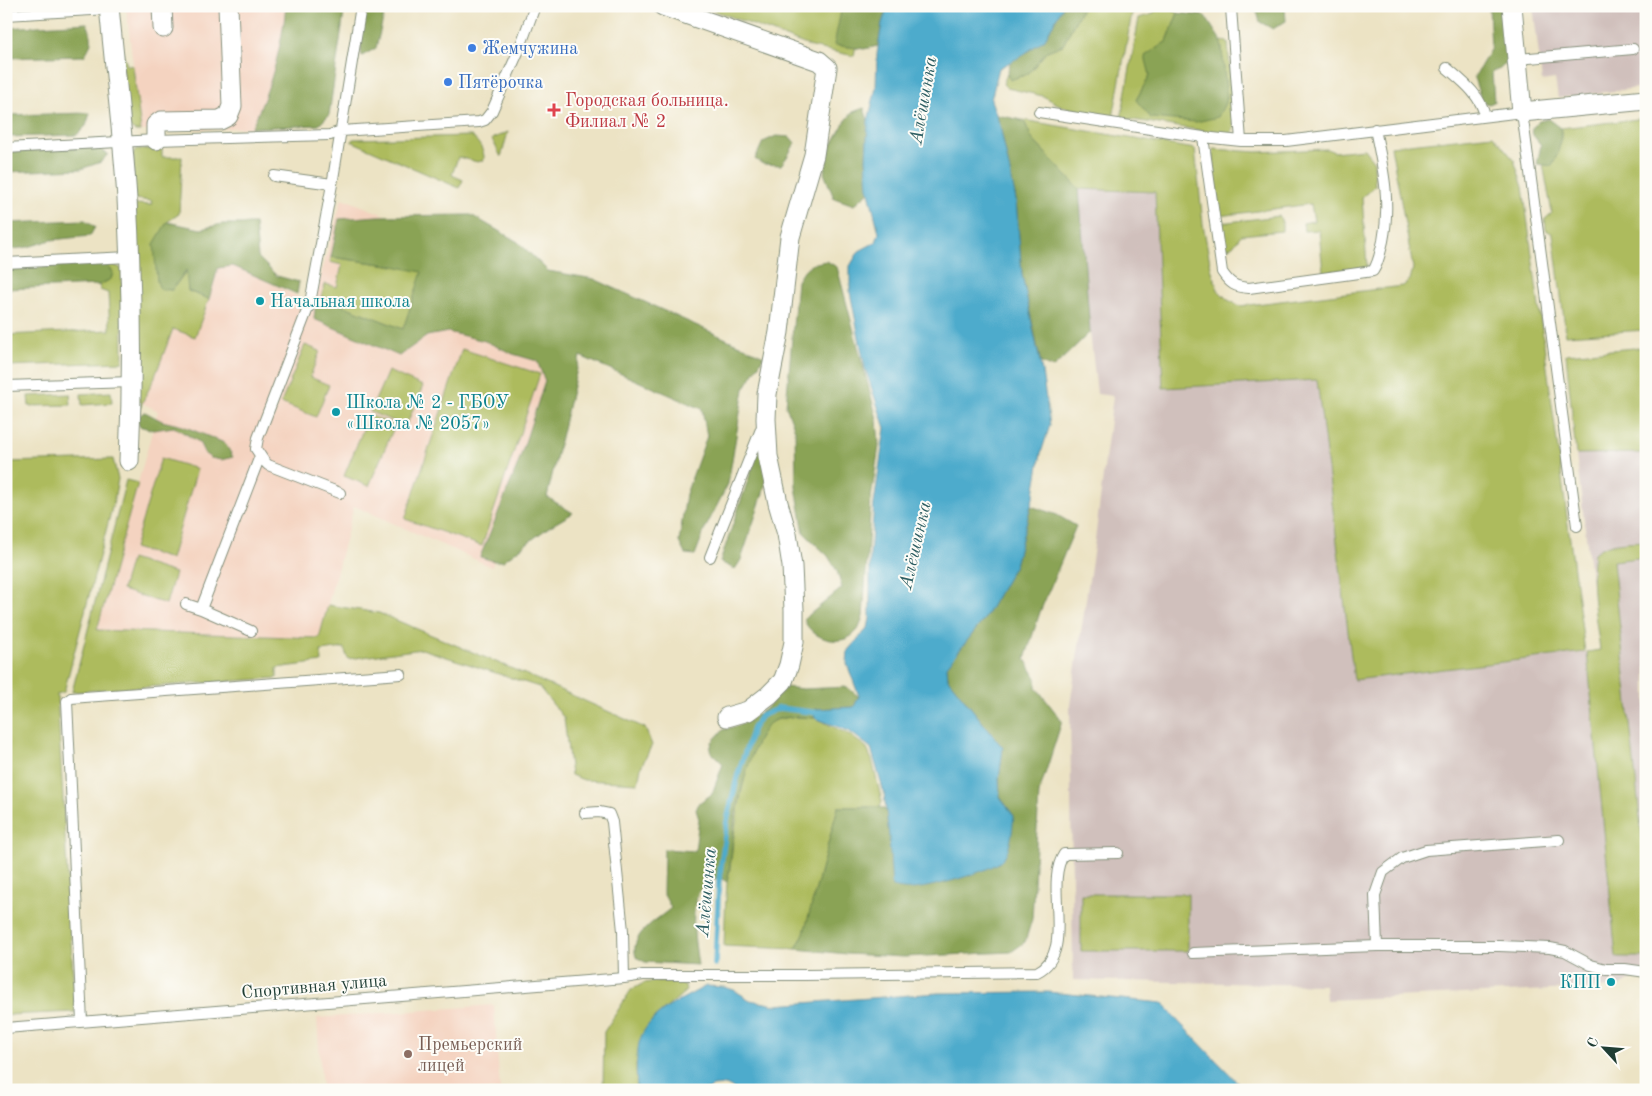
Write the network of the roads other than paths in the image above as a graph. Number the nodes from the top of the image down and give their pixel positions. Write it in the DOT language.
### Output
graph roads {
  1 [pos="162,6"];
  2 [pos="228,6"];
  3 [pos="361,6"];
  4 [pos="535,6"];
  5 [pos="663,6"];
  6 [pos="1512,6"];
  7 [pos="109,8"];
  8 [pos="1231,8"];
  9 [pos="6,15"];
  10 [pos="163,28"];
  11 [pos="1633,50"];
  12 [pos="1517,58"];
  13 [pos="1447,68"];
  14 [pos="1646,100"];
  15 [pos="1038,112"];
  16 [pos="1522,112"];
  17 [pos="1485,116"];
  18 [pos="1375,128"];
  19 [pos="341,131"];
  20 [pos="1203,137"];
  21 [pos="156,140"];
  22 [pos="1241,141"];
  23 [pos="123,142"];
  24 [pos="6,148"];
  25 [pos="274,176"];
  26 [pos="332,184"];
  27 [pos="129,257"];
  28 [pos="6,263"];
  29 [pos="132,382"];
  30 [pos="6,386"];
  31 [pos="766,419"];
  32 [pos="260,456"];
  33 [pos="129,461"];
  34 [pos="340,493"];
  35 [pos="1577,526"];
  36 [pos="710,557"];
  37 [pos="186,604"];
  38 [pos="201,609"];
  39 [pos="251,631"];
  40 [pos="401,674"];
  41 [pos="727,717"];
  42 [pos="585,813"];
  43 [pos="1559,840"];
  44 [pos="1118,853"];
  45 [pos="1377,946"];
  46 [pos="1193,953"];
  47 [pos="1646,972"];
  48 [pos="624,978"];
  49 [pos="82,1022"];
  50 [pos="6,1028"];
  1 -- 10 [label="street"];
  2 -- 21 [label="street"];
  3 -- 19 [label="lane"];
  4 -- 19 [label="lane"];
  5 -- 31 [label="street"];
  6 -- 12 [label="street"];
  7 -- 9 [label="lane"];
  7 -- 23 [label="street"];
  8 -- 22 [label="lane"];
  11 -- 12 [label="lane"];
  12 -- 16 [label="street"];
  13 -- 17 [label="lane"];
  14 -- 16 [label="street"];
  15 -- 20 [label="lane"];
  16 -- 17 [label="lane"];
  16 -- 35 [label="lane"];
  17 -- 18 [label="lane"];
  18 -- 20 [label="lane"];
  18 -- 22 [label="lane"];
  19 -- 21 [label="lane"];
  19 -- 26 [label="lane"];
  20 -- 22 [label="lane"];
  21 -- 23 [label="lane"];
  23 -- 24 [label="lane"];
  23 -- 27 [label="street"];
  25 -- 26 [label="lane"];
  26 -- 32 [label="lane"];
  27 -- 28 [label="lane"];
  27 -- 29 [label="street"];
  29 -- 30 [label="lane"];
  29 -- 33 [label="street"];
  31 -- 36 [label="lane"];
  31 -- 41 [label="street"];
  32 -- 34 [label="lane"];
  32 -- 38 [label="lane"];
  37 -- 38 [label="lane"];
  38 -- 39 [label="lane"];
  40 -- 49 [label="lane"];
  42 -- 48 [label="lane"];
  43 -- 45 [label="lane"];
  44 -- 48 [label="lane, Спортивная улица"];
  45 -- 46 [label="lane"];
  45 -- 47 [label="lane"];
  48 -- 49 [label="lane, Спортивная улица"];
  49 -- 50 [label="lane, Спортивная улица"];
}
